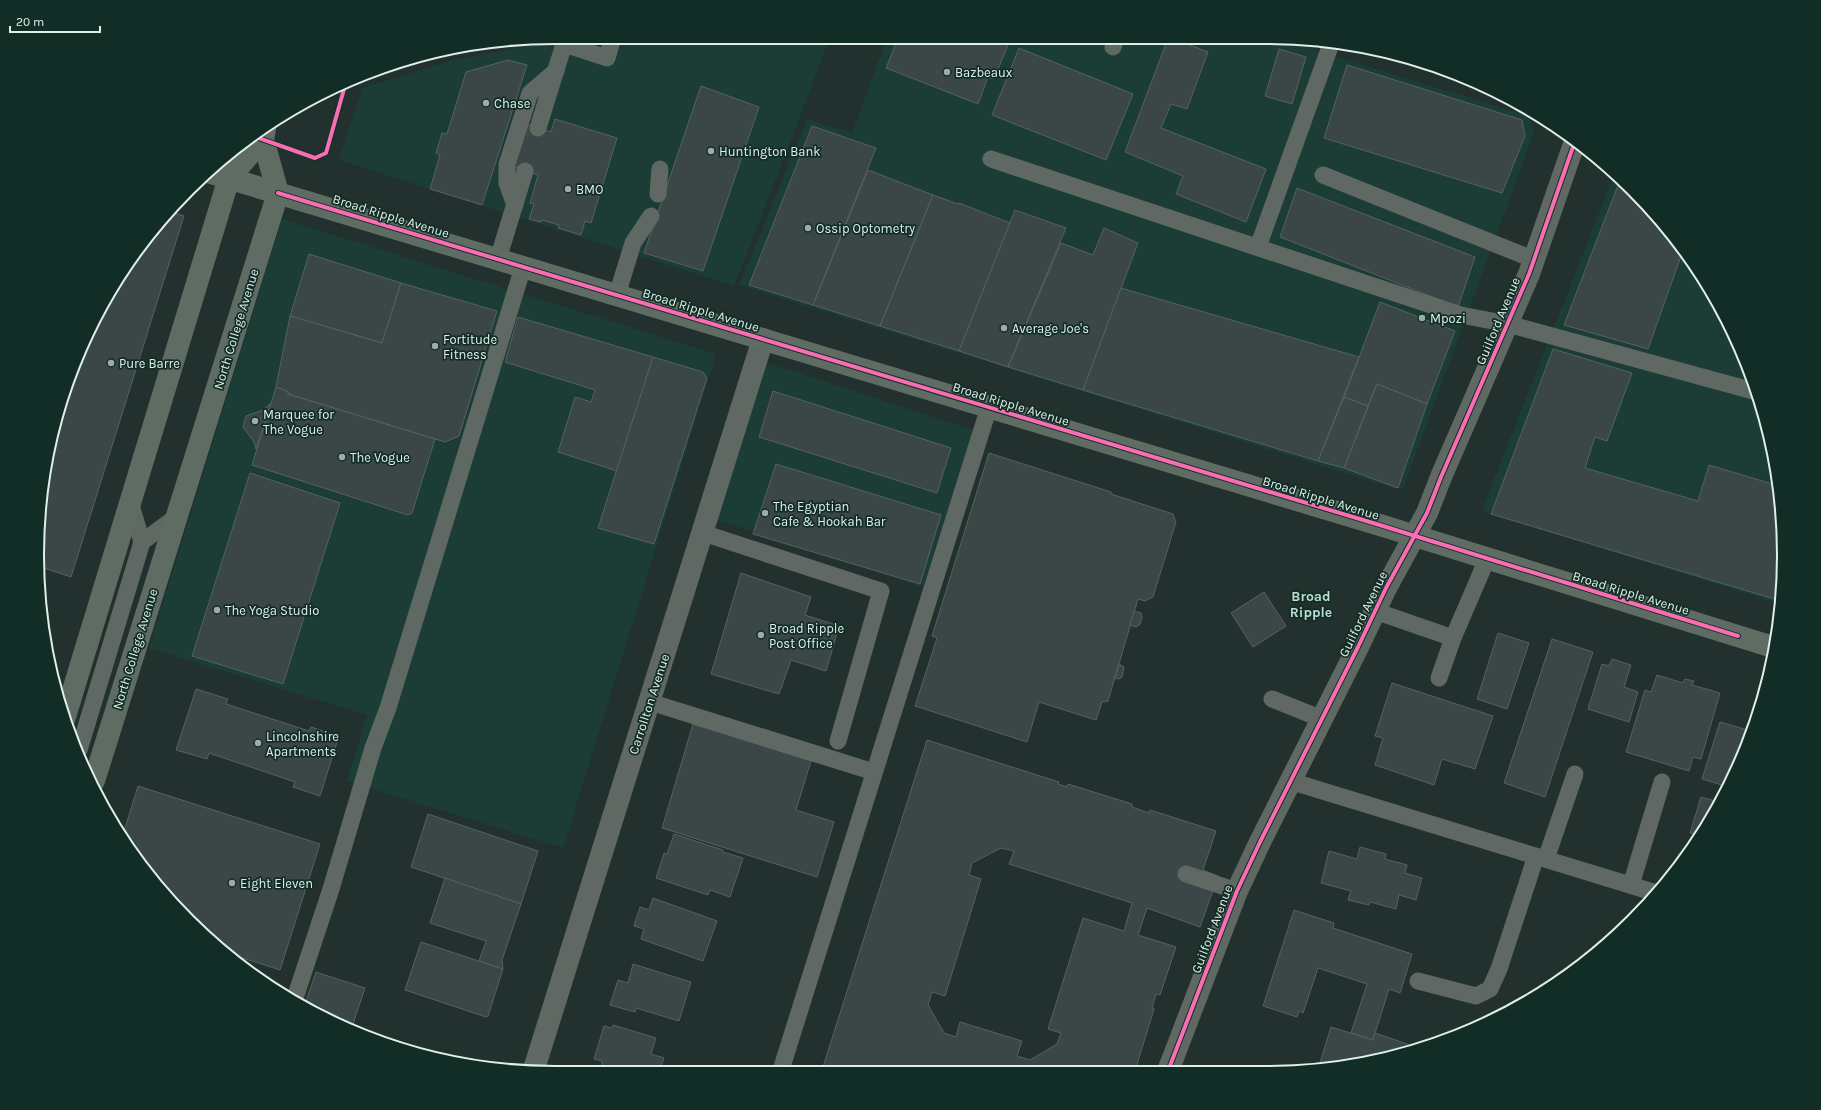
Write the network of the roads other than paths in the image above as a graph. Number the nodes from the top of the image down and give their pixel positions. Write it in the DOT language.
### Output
graph roads {
  1 [pos="563,44"];
  2 [pos="566,44"];
  3 [pos="611,44"];
  4 [pos="1330,48"];
  5 [pos="556,71"];
  6 [pos="538,128"];
  7 [pos="264,135"];
  8 [pos="258,139"];
  9 [pos="1573,147"];
  10 [pos="991,159"];
  11 [pos="660,169"];
  12 [pos="526,172"];
  13 [pos="1323,175"];
  14 [pos="220,176"];
  15 [pos="278,193"];
  16 [pos="658,194"];
  17 [pos="515,205"];
  18 [pos="651,216"];
  19 [pos="1258,247"];
  20 [pos="498,259"];
  21 [pos="1535,260"];
  22 [pos="523,266"];
  23 [pos="617,295"];
  24 [pos="1508,324"];
  25 [pos="763,339"];
  26 [pos="1750,390"];
  27 [pos="989,407"];
  28 [pos="130,502"];
  29 [pos="176,517"];
  30 [pos="703,533"];
  31 [pos="1414,536"];
  32 [pos="142,542"];
  33 [pos="1487,559"];
  34 [pos="1375,611"];
  35 [pos="1453,638"];
  36 [pos="1769,646"];
  37 [pos="1439,678"];
  38 [pos="1272,698"];
  39 [pos="650,702"];
  40 [pos="68,708"];
  41 [pos="1322,719"];
  42 [pos="838,741"];
  43 [pos="81,745"];
  44 [pos="874,772"];
  45 [pos="1575,774"];
  46 [pos="95,777"];
  47 [pos="1290,781"];
  48 [pos="1662,782"];
  49 [pos="1541,858"];
  50 [pos="1186,874"];
  51 [pos="1630,885"];
  52 [pos="1238,890"];
  53 [pos="1651,891"];
  54 [pos="1418,981"];
  55 [pos="296,996"];
  56 [pos="535,1065"];
  57 [pos="782,1066"];
  58 [pos="1170,1066"];
  1 -- 5 [label="lane"];
  2 -- 3 [label="lane"];
  4 -- 19 [label="lane"];
  5 -- 6 [label="lane"];
  5 -- 17 [label="lane"];
  7 -- 15 [label="street"];
  8 -- 14 [label="street"];
  9 -- 21 [label="street, Guilford Avenue"];
  10 -- 19 [label="lane"];
  11 -- 16 [label="lane"];
  12 -- 17 [label="lane"];
  13 -- 21 [label="lane"];
  14 -- 15 [label="street, Broad Ripple Avenue"];
  14 -- 28 [label="street"];
  15 -- 20 [label="street, Broad Ripple Avenue"];
  15 -- 29 [label="street, North College Avenue"];
  17 -- 20 [label="lane"];
  18 -- 23 [label="lane"];
  19 -- 24 [label="lane"];
  20 -- 22 [label="street, Broad Ripple Avenue"];
  21 -- 24 [label="street, Guilford Avenue"];
  22 -- 23 [label="street, Broad Ripple Avenue"];
  22 -- 55 [label="lane"];
  23 -- 25 [label="street, Broad Ripple Avenue"];
  24 -- 26 [label="lane"];
  24 -- 31 [label="street, Guilford Avenue"];
  25 -- 27 [label="street, Broad Ripple Avenue"];
  25 -- 30 [label="street, Carrollton Avenue"];
  27 -- 31 [label="street, Broad Ripple Avenue"];
  27 -- 44 [label="lane"];
  28 -- 32 [label="lane"];
  28 -- 40 [label="street"];
  29 -- 32 [label="lane"];
  29 -- 46 [label="street, North College Avenue"];
  30 -- 39 [label="street, Carrollton Avenue"];
  30 -- 42 [label="lane"];
  31 -- 33 [label="street, Broad Ripple Avenue"];
  31 -- 34 [label="street, Guilford Avenue"];
  32 -- 43 [label="lane, North College Avenue"];
  33 -- 35 [label="lane"];
  33 -- 36 [label="street, Broad Ripple Avenue"];
  34 -- 35 [label="lane"];
  34 -- 41 [label="street, Guilford Avenue"];
  35 -- 37 [label="lane"];
  38 -- 41 [label="lane"];
  39 -- 44 [label="lane"];
  39 -- 56 [label="street, Carrollton Avenue"];
  41 -- 47 [label="street, Guilford Avenue"];
  44 -- 57 [label="lane"];
  45 -- 49 [label="lane"];
  47 -- 49 [label="lane"];
  47 -- 52 [label="street, Guilford Avenue"];
  48 -- 51 [label="lane"];
  49 -- 51 [label="lane"];
  49 -- 54 [label="lane"];
  50 -- 52 [label="lane"];
  51 -- 53 [label="lane"];
  52 -- 58 [label="street, Guilford Avenue"];
}
